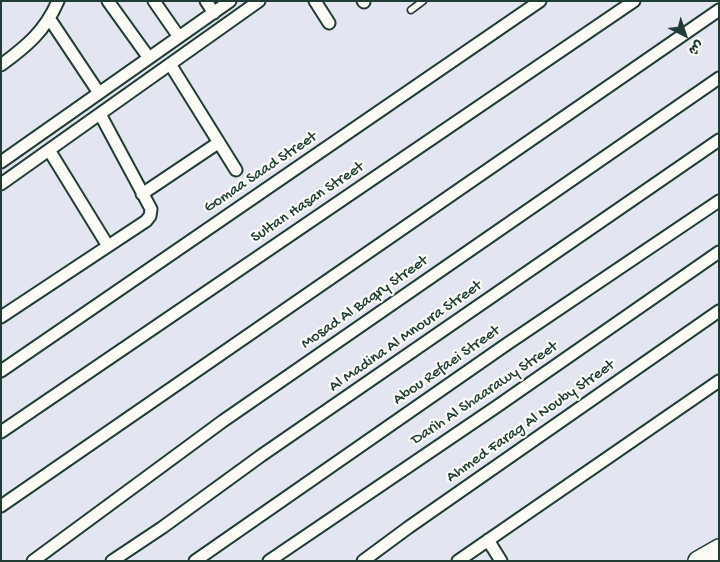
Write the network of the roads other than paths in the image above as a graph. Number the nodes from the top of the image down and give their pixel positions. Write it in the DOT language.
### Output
graph roads {
  1 [pos="58,1"];
  2 [pos="108,1"];
  3 [pos="154,1"];
  4 [pos="206,1"];
  5 [pos="230,1"];
  6 [pos="259,1"];
  7 [pos="315,1"];
  8 [pos="423,1"];
  9 [pos="540,1"];
  10 [pos="634,1"];
  11 [pos="411,10"];
  12 [pos="719,10"];
  13 [pos="214,13"];
  14 [pos="50,18"];
  15 [pos="329,23"];
  16 [pos="179,37"];
  17 [pos="149,58"];
  18 [pos="3,61"];
  19 [pos="170,64"];
  20 [pos="719,78"];
  21 [pos="99,93"];
  22 [pos="100,114"];
  23 [pos="719,140"];
  24 [pos="218,143"];
  25 [pos="49,150"];
  26 [pos="1,162"];
  27 [pos="236,170"];
  28 [pos="1,184"];
  29 [pos="142,194"];
  30 [pos="719,200"];
  31 [pos="108,246"];
  32 [pos="719,252"];
  33 [pos="719,311"];
  34 [pos="3,312"];
  35 [pos="1,371"];
  36 [pos="719,381"];
  37 [pos="1,432"];
  38 [pos="1,506"];
  39 [pos="488,540"];
  40 [pos="719,549"];
  41 [pos="33,561"];
  42 [pos="112,561"];
  43 [pos="195,561"];
  44 [pos="269,561"];
  45 [pos="363,561"];
  46 [pos="458,561"];
  47 [pos="502,561"];
  48 [pos="698,561"];
  1 -- 14 [label="street"];
  2 -- 17 [label="street"];
  3 -- 16 [label="street"];
  4 -- 13 [label="street"];
  5 -- 13 [label="street"];
  6 -- 19 [label="street"];
  7 -- 15 [label="street"];
  8 -- 11 [label="lane"];
  9 -- 35 [label="street, Gomaa Saad Street"];
  10 -- 37 [label="street, Sultan Hasan Street"];
  12 -- 38 [label="street"];
  13 -- 16 [label="street"];
  14 -- 18 [label="street"];
  14 -- 21 [label="street"];
  16 -- 17 [label="street"];
  17 -- 21 [label="street"];
  19 -- 22 [label="street"];
  19 -- 24 [label="street"];
  20 -- 41 [label="street, Mosad Al Baqry Street"];
  21 -- 26 [label="street"];
  22 -- 25 [label="street"];
  22 -- 29 [label="street"];
  23 -- 42 [label="street, Al Madina Al Mnoura Street"];
  24 -- 27 [label="street"];
  24 -- 29 [label="street"];
  25 -- 28 [label="street"];
  25 -- 31 [label="street"];
  29 -- 31 [label="street"];
  30 -- 43 [label="street, Abou Refaei Street"];
  31 -- 34 [label="street"];
  32 -- 44 [label="street, Darih Al Shaarawy Street"];
  33 -- 45 [label="street, Ahmed Farag Al Nouby Street"];
  36 -- 39 [label="street"];
  39 -- 46 [label="street"];
  39 -- 47 [label="street"];
  40 -- 48 [label="highway"];
}
